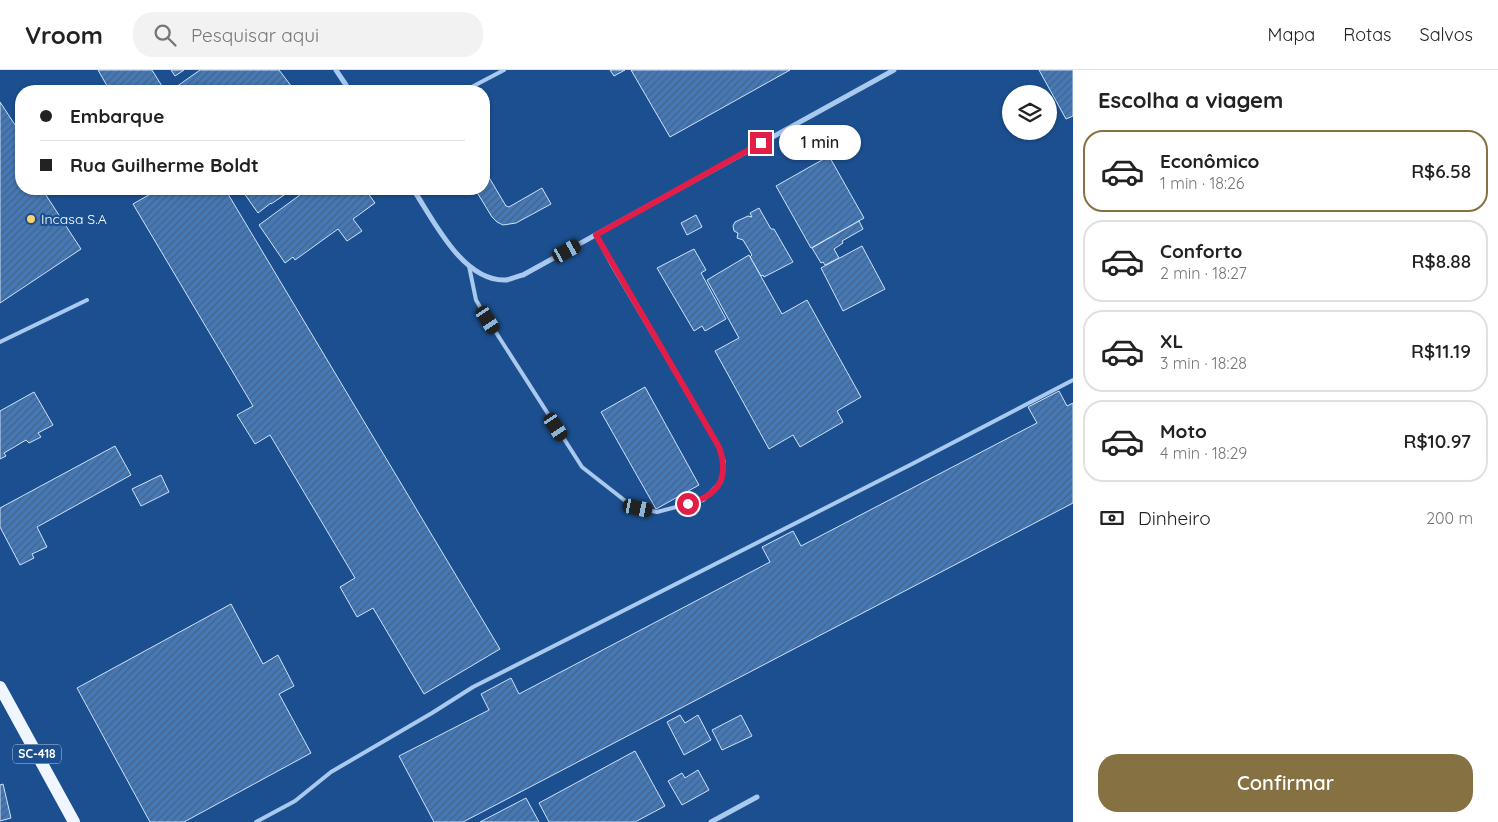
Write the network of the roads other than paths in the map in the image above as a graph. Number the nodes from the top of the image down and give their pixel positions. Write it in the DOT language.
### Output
graph roads {
  1 [pos="336,70"];
  2 [pos="504,70"];
  3 [pos="894,70"];
  4 [pos="346,85"];
  5 [pos="475,85"];
  6 [pos="417,195"];
  7 [pos="596,235"];
  8 [pos="469,266"];
  9 [pos="86,300"];
  10 [pos="0,342"];
  11 [pos="1073,380"];
  12 [pos="0,686"];
  13 [pos="758,797"];
  14 [pos="74,822"];
  15 [pos="256,822"];
  16 [pos="711,822"];
  1 -- 4 [label="street"];
  2 -- 5 [label="lane"];
  3 -- 7 [label="street"];
  6 -- 8 [label="street"];
  7 -- 8 [label="street"];
  7 -- 8 [label="lane"];
  9 -- 10 [label="lane"];
  11 -- 15 [label="lane"];
  12 -- 14 [label="main road, SC-418"];
  13 -- 16 [label="street"];
}
